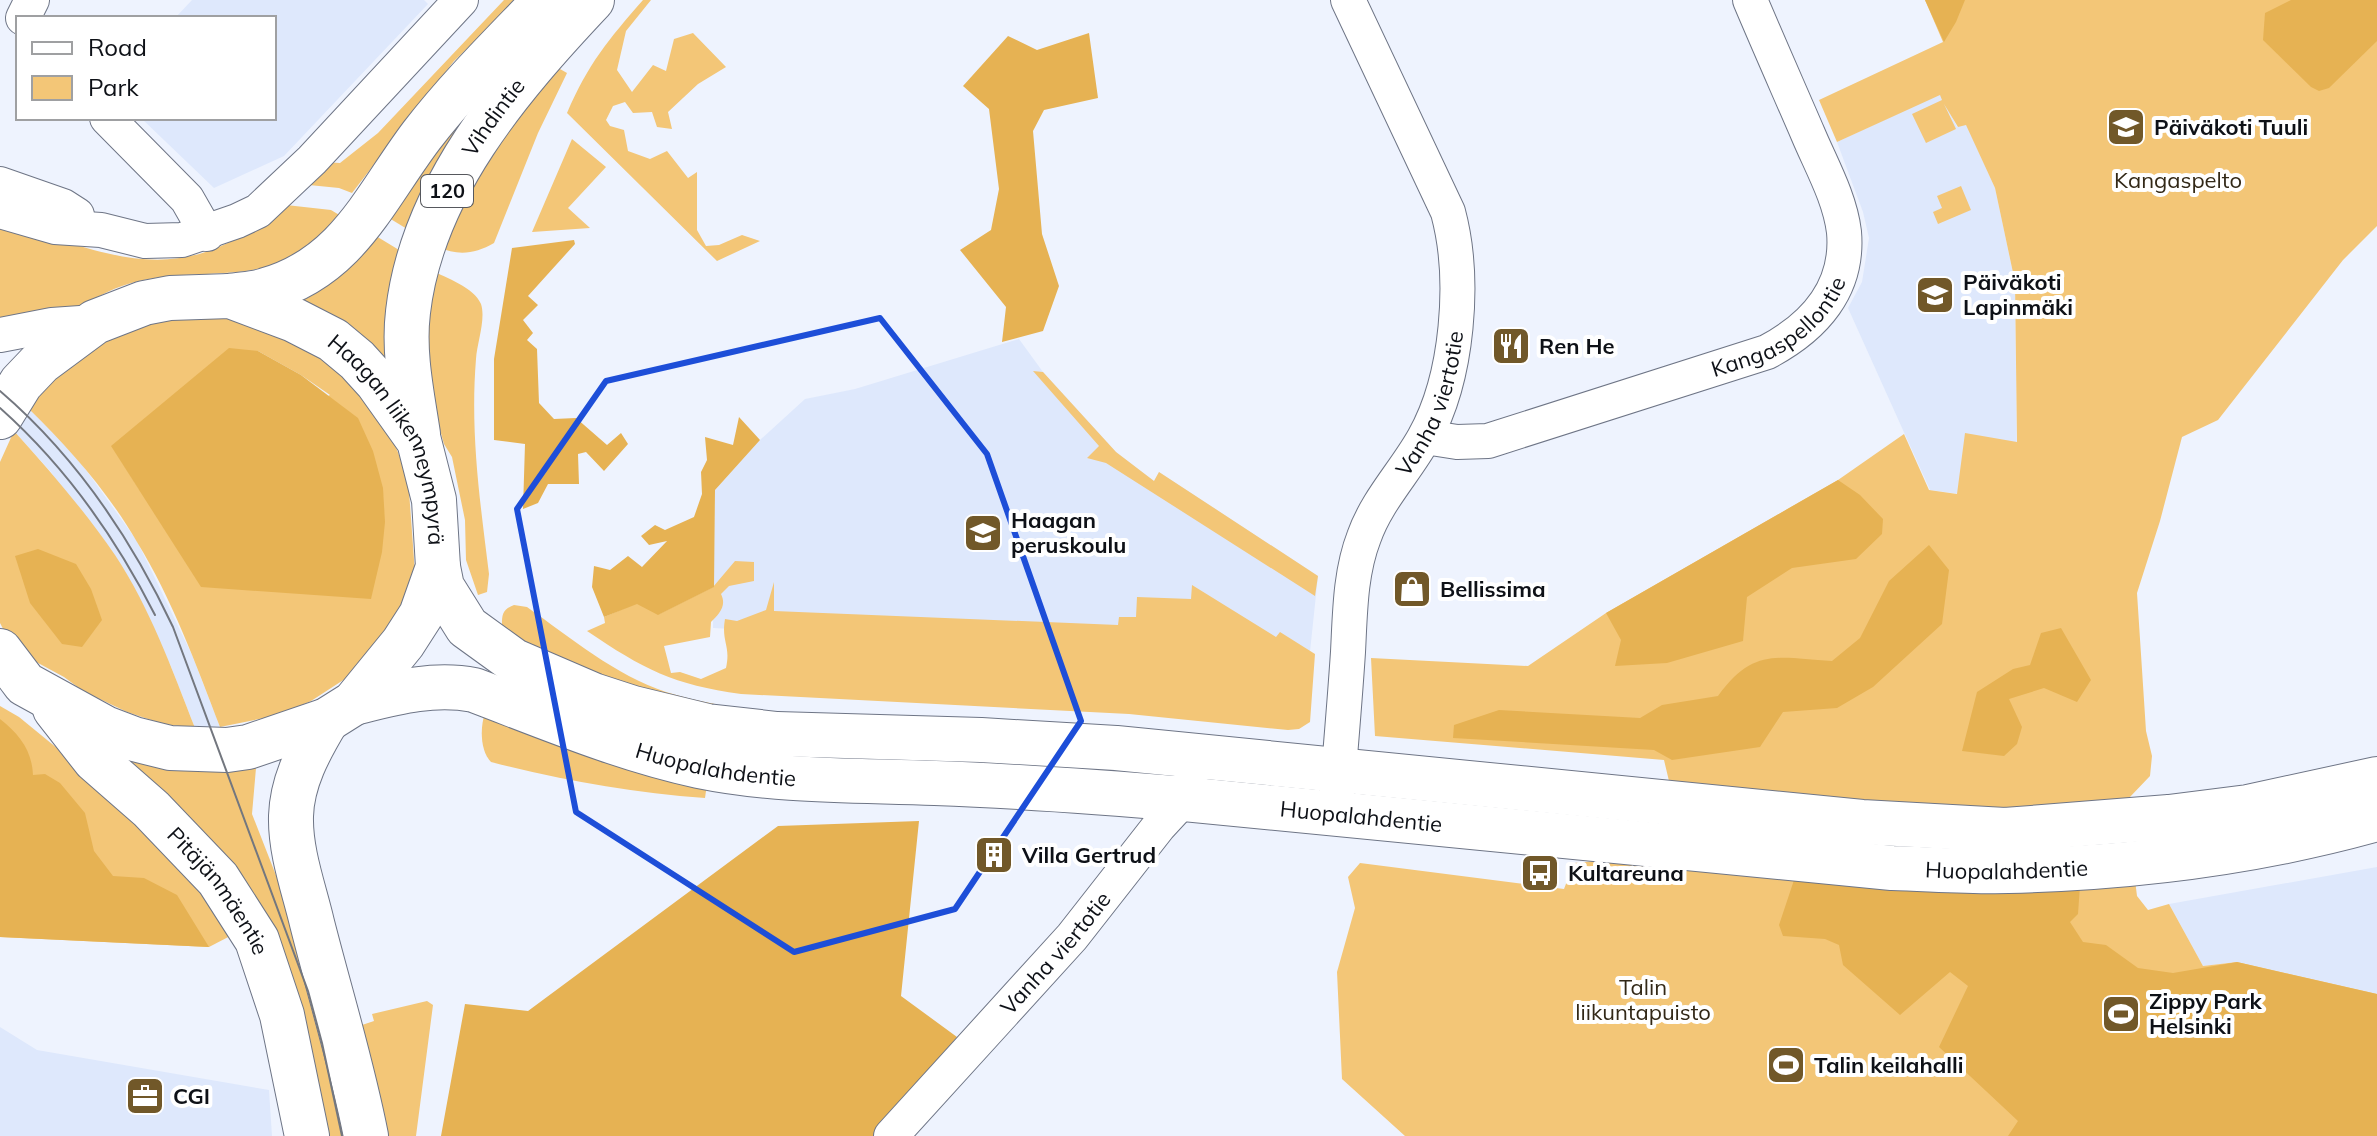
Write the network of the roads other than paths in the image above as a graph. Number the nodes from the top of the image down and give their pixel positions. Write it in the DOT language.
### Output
graph roads {
  1 [pos="545,0"];
  2 [pos="592,0"];
  3 [pos="1348,0"];
  4 [pos="1750,0"];
  5 [pos="451,4"];
  6 [pos="109,120"];
  7 [pos="0,184"];
  8 [pos="0,211"];
  9 [pos="101,230"];
  10 [pos="207,234"];
  11 [pos="230,296"];
  12 [pos="95,322"];
  13 [pos="0,335"];
  14 [pos="0,417"];
  15 [pos="1425,437"];
  16 [pos="419,441"];
  17 [pos="438,567"];
  18 [pos="17,676"];
  19 [pos="340,712"];
  20 [pos="1201,756"];
  21 [pos="1339,770"];
  22 [pos="2377,779"];
  23 [pos="1184,799"];
  24 [pos="1335,814"];
  25 [pos="2377,819"];
  26 [pos="307,1136"];
  27 [pos="366,1136"];
  28 [pos="891,1136"];
  1 -- 11 [label="main road, Vihdintie / 120"];
  2 -- 16 [label="main road, Vihdintie / 120"];
  3 -- 15 [label="street, Vanha viertotie"];
  4 -- 15 [label="street, Kangaspellontie"];
  5 -- 10 [label="street"];
  6 -- 10 [label="street"];
  7 -- 9 [label="street"];
  8 -- 9 [label="street"];
  9 -- 10 [label="street"];
  11 -- 12 [label="main road, Haagan liikenneympyrä"];
  11 -- 16 [label="main road, Haagan liikenneympyrä"];
  12 -- 13 [label="street"];
  12 -- 14 [label="main road, Haagan liikenneympyrä"];
  15 -- 21 [label="street, Vanha viertotie"];
  16 -- 17 [label="main road, Haagan liikenneympyrä"];
  17 -- 19 [label="main road, Haagan liikenneympyrä"];
  17 -- 20 [label="main road, Huopalahdentie"];
  18 -- 19 [label="main road"];
  18 -- 26 [label="main road, Pitäjänmäentie"];
  19 -- 23 [label="main road, Huopalahdentie"];
  19 -- 27 [label="main road"];
  20 -- 21 [label="main road, Huopalahdentie"];
  20 -- 23 [label="street, Vanha viertotie"];
  21 -- 22 [label="main road, Huopalahdentie"];
  21 -- 24 [label="street, Vanha viertotie"];
  23 -- 24 [label="main road, Huopalahdentie"];
  23 -- 28 [label="street, Vanha viertotie"];
  24 -- 25 [label="main road, Huopalahdentie"];
}
